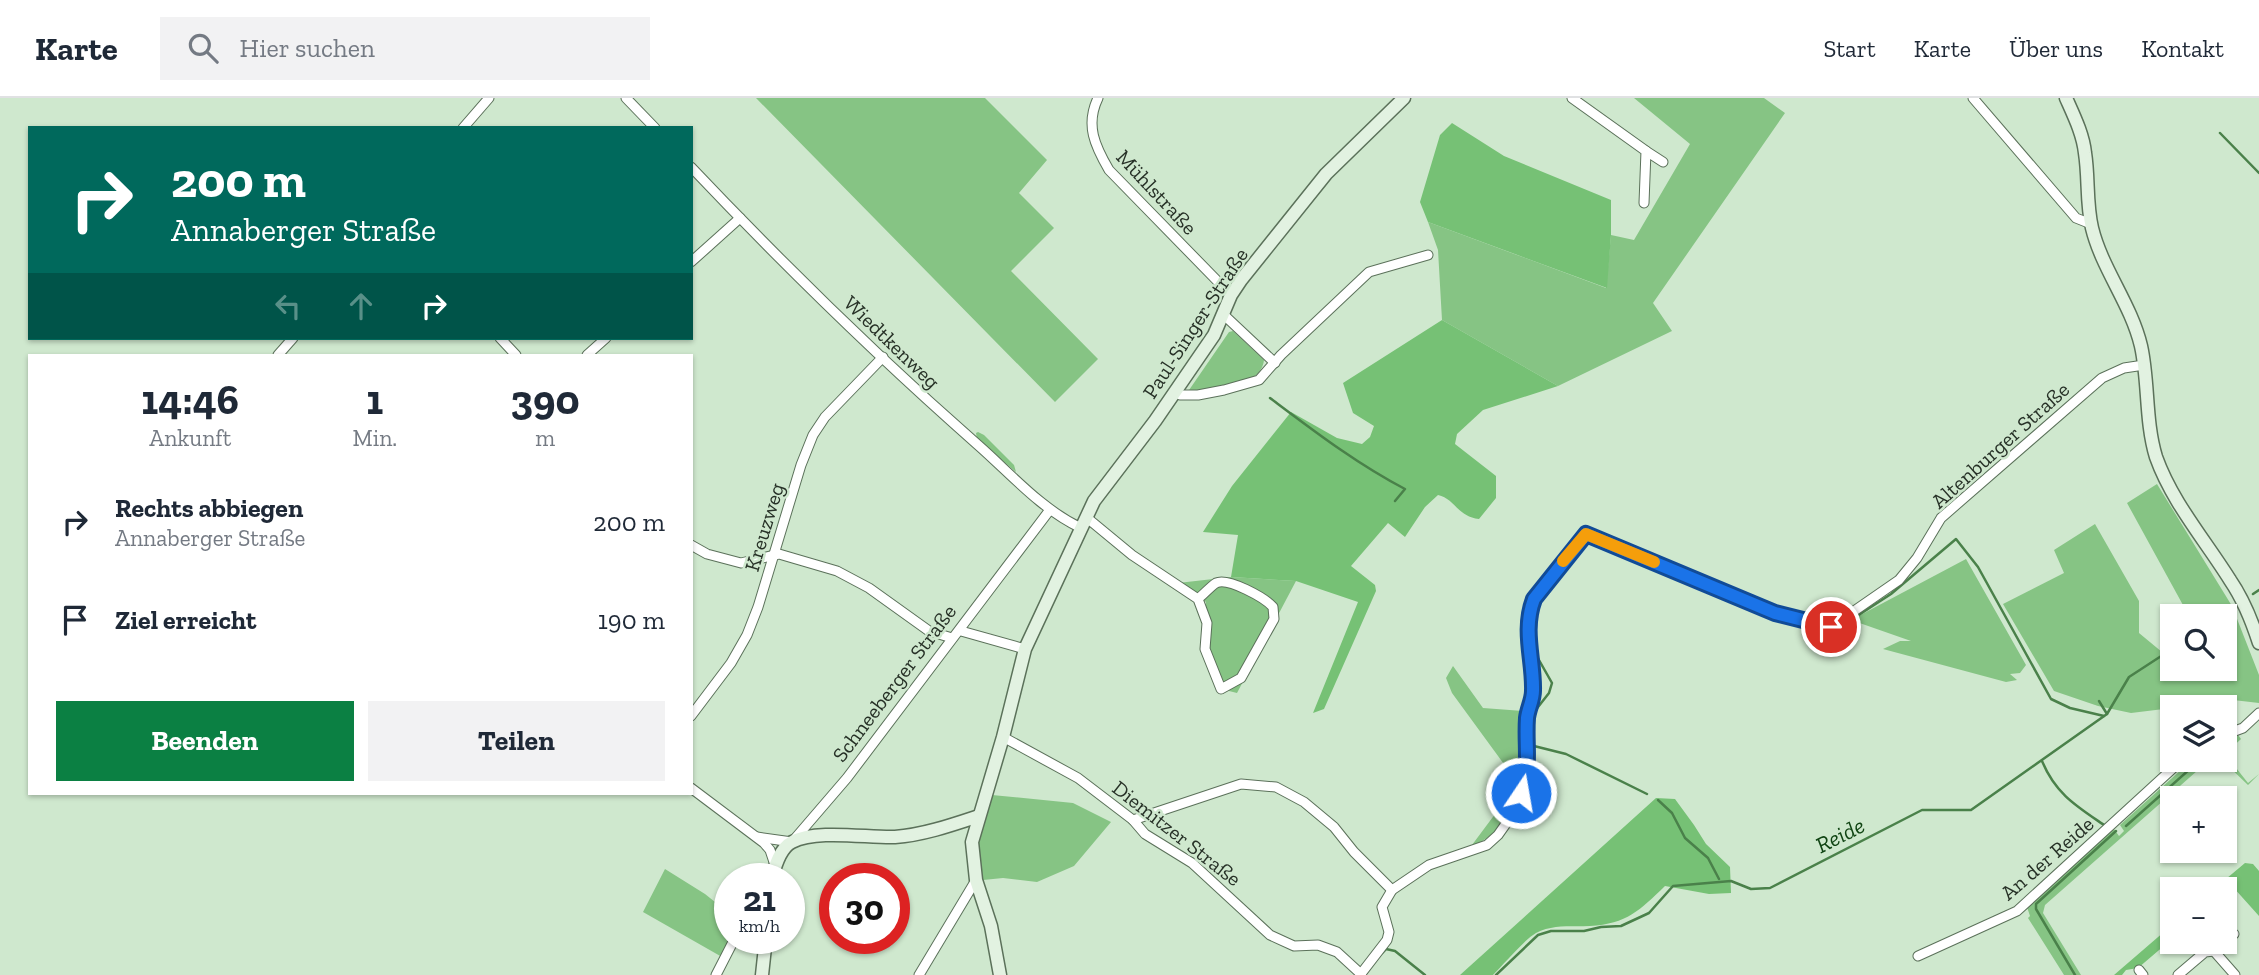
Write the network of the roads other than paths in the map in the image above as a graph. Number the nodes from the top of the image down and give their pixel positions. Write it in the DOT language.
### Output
graph roads {
  1 [pos="489,98"];
  2 [pos="626,98"];
  3 [pos="1098,98"];
  4 [pos="1404,98"];
  5 [pos="1572,98"];
  6 [pos="1973,98"];
  7 [pos="2066,98"];
  8 [pos="465,126"];
  9 [pos="652,126"];
  10 [pos="1646,151"];
  11 [pos="1662,162"];
  12 [pos="693,169"];
  13 [pos="1644,203"];
  14 [pos="740,218"];
  15 [pos="2091,224"];
  16 [pos="1428,255"];
  17 [pos="693,260"];
  18 [pos="1231,295"];
  19 [pos="1224,315"];
  20 [pos="291,340"];
  21 [pos="502,340"];
  22 [pos="604,340"];
  23 [pos="279,354"];
  24 [pos="515,354"];
  25 [pos="588,354"];
  26 [pos="883,357"];
  27 [pos="1275,363"];
  28 [pos="2144,365"];
  29 [pos="1175,392"];
  30 [pos="1049,511"];
  31 [pos="1083,523"];
  32 [pos="693,546"];
  33 [pos="774,554"];
  34 [pos="1198,598"];
  35 [pos="961,631"];
  36 [pos="952,638"];
  37 [pos="2259,643"];
  38 [pos="1025,649"];
  39 [pos="693,713"];
  40 [pos="2259,713"];
  41 [pos="2237,730"];
  42 [pos="1003,737"];
  43 [pos="2169,772"];
  44 [pos="693,789"];
  45 [pos="979,816"];
  46 [pos="1133,820"];
  47 [pos="757,837"];
  48 [pos="792,842"];
  49 [pos="774,863"];
  50 [pos="776,863"];
  51 [pos="1380,879"];
  52 [pos="976,880"];
  53 [pos="1392,890"];
  54 [pos="1382,907"];
  55 [pos="727,954"];
  56 [pos="764,954"];
  57 [pos="2203,954"];
  58 [pos="2217,954"];
  59 [pos="1918,957"];
  60 [pos="1360,974"];
  61 [pos="716,975"];
  62 [pos="762,975"];
  63 [pos="919,975"];
  64 [pos="1000,975"];
  65 [pos="2178,975"];
  66 [pos="2235,975"];
  1 -- 8 [label="street"];
  2 -- 9 [label="street"];
  3 -- 18 [label="street, Mühlstraße"];
  4 -- 18 [label="street, Paul-Singer-Straße"];
  5 -- 10 [label="street"];
  6 -- 15 [label="street"];
  7 -- 15 [label="street"];
  10 -- 11 [label="street"];
  10 -- 13 [label="street"];
  12 -- 14 [label="street, Wiedtkenweg"];
  14 -- 17 [label="street"];
  14 -- 26 [label="street, Wiedtkenweg"];
  15 -- 28 [label="street"];
  16 -- 27 [label="street"];
  18 -- 19 [label="street, Paul-Singer-Straße"];
  19 -- 27 [label="street"];
  19 -- 29 [label="street, Paul-Singer-Straße"];
  20 -- 23 [label="street"];
  21 -- 24 [label="street"];
  22 -- 25 [label="street"];
  26 -- 30 [label="street, Wiedtkenweg"];
  26 -- 33 [label="street, Kreuzweg"];
  27 -- 29 [label="street"];
  28 -- 37 [label="street"];
  28 -- 53 [label="street, Altenburger Straße"];
  29 -- 31 [label="street, Paul-Singer-Straße"];
  30 -- 31 [label="street, Wiedtkenweg"];
  30 -- 35 [label="street, Schneeberger Straße"];
  31 -- 34 [label="street"];
  31 -- 38 [label="street, Paul-Singer-Straße"];
  32 -- 33 [label="street"];
  33 -- 36 [label="street"];
  33 -- 39 [label="street, Kreuzweg"];
  34 -- 34 [label="street"];
  35 -- 36 [label="street, Schneeberger Straße"];
  35 -- 38 [label="street"];
  36 -- 48 [label="street, Schneeberger Straße"];
  38 -- 42 [label="street, Paul-Singer-Straße"];
  40 -- 41 [label="street"];
  42 -- 45 [label="street, Paul-Singer-Straße"];
  42 -- 46 [label="street, Diemitzer Straße"];
  43 -- 59 [label="street, An der Reide"];
  44 -- 47 [label="street"];
  45 -- 48 [label="street"];
  45 -- 52 [label="street, Paul-Singer-Straße"];
  46 -- 51 [label="street"];
  46 -- 60 [label="street, Diemitzer Straße"];
  47 -- 48 [label="street"];
  47 -- 49 [label="street"];
  48 -- 50 [label="street, Schneeberger Straße"];
  51 -- 53 [label="street"];
  51 -- 54 [label="street"];
  52 -- 63 [label="street"];
  52 -- 64 [label="street, Paul-Singer-Straße"];
  53 -- 54 [label="street"];
  54 -- 60 [label="street"];
  55 -- 61 [label="street"];
  56 -- 62 [label="street"];
  57 -- 65 [label="street"];
  58 -- 66 [label="street"];
}
